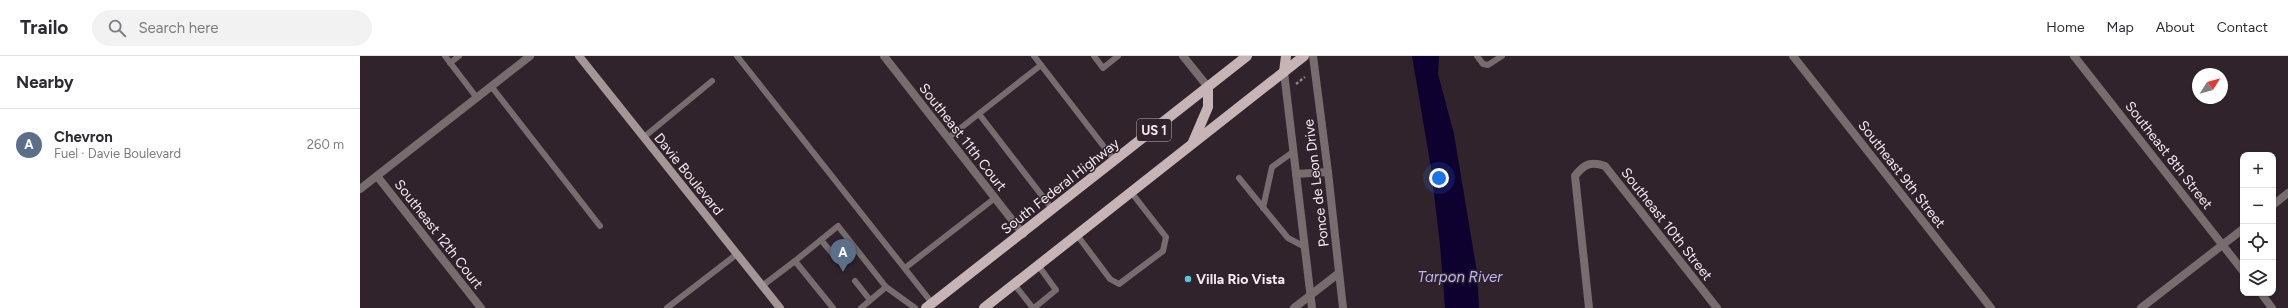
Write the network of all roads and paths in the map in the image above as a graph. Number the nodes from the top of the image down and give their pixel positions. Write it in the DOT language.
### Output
graph roads {
  1 [pos="445,56"];
  2 [pos="459,56"];
  3 [pos="530,56"];
  4 [pos="579,56"];
  5 [pos="736,56"];
  6 [pos="884,56"];
  7 [pos="1034,56"];
  8 [pos="1094,56"];
  9 [pos="1118,56"];
  10 [pos="1183,56"];
  11 [pos="1247,56"];
  12 [pos="1286,56"];
  13 [pos="1304,56"];
  14 [pos="1313,56"];
  15 [pos="1502,56"];
  16 [pos="1793,56"];
  17 [pos="2074,56"];
  18 [pos="1478,58"];
  19 [pos="450,63"];
  20 [pos="1041,65"];
  21 [pos="1284,72"];
  22 [pos="1304,77"];
  23 [pos="712,81"];
  24 [pos="491,86"];
  25 [pos="1293,86"];
  26 [pos="1208,87"];
  27 [pos="477,98"];
  28 [pos="979,114"];
  29 [pos="644,138"];
  30 [pos="948,138"];
  31 [pos="1192,144"];
  32 [pos="1293,152"];
  33 [pos="1115,161"];
  34 [pos="1328,172"];
  35 [pos="1296,174"];
  36 [pos="377,176"];
  37 [pos="1239,178"];
  38 [pos="360,190"];
  39 [pos="1131,192"];
  40 [pos="2288,193"];
  41 [pos="995,198"];
  42 [pos="2276,203"];
  43 [pos="1263,208"];
  44 [pos="1053,210"];
  45 [pos="600,226"];
  46 [pos="2240,231"];
  47 [pos="1022,234"];
  48 [pos="1077,235"];
  49 [pos="821,240"];
  50 [pos="2223,245"];
  51 [pos="1304,247"];
  52 [pos="737,254"];
  53 [pos="837,259"];
  54 [pos="795,260"];
  55 [pos="1038,265"];
  56 [pos="2240,267"];
  57 [pos="905,268"];
  58 [pos="1339,273"];
  59 [pos="855,281"];
  60 [pos="1014,284"];
  61 [pos="762,286"];
  62 [pos="886,287"];
  63 [pos="1310,296"];
  64 [pos="2263,296"];
  65 [pos="870,300"];
  66 [pos="929,306"];
  67 [pos="481,308"];
  68 [pos="667,308"];
  69 [pos="780,308"];
  70 [pos="833,308"];
  71 [pos="861,308"];
  72 [pos="915,308"];
  73 [pos="984,308"];
  74 [pos="1033,308"];
  75 [pos="1294,308"];
  76 [pos="1312,308"];
  77 [pos="1343,308"];
  78 [pos="1590,308"];
  79 [pos="1717,308"];
  80 [pos="1991,308"];
  81 [pos="2141,308"];
  82 [pos="2272,308"];
  1 -- 19 [label="lane"];
  2 -- 19 [label="lane"];
  3 -- 24 [label="street"];
  4 -- 29 [label="main road, Davie Boulevard"];
  5 -- 57 [label="lane"];
  6 -- 30 [label="street, Southeast 11th Court"];
  7 -- 20 [label="lane"];
  8 -- 9 [label="lane"];
  10 -- 26 [label="street"];
  11 -- 26 [label="main road, South Federal Highway / US 1"];
  12 -- 21 [label="main road"];
  13 -- 21 [label="main road, US 1"];
  14 -- 34 [label="street, Ponce de Leon Drive"];
  15 -- 18 [label="lane"];
  16 -- 80 [label="street, Southeast 9th Street"];
  17 -- 50 [label="street, Southeast 8th Street"];
  19 -- 27 [label="lane"];
  20 -- 28 [label="lane"];
  20 -- 33 [label="lane"];
  21 -- 31 [label="main road, US 1"];
  21 -- 32 [label="street, Ponce de Leon Drive"];
  22 -- 25 [label="path"];
  23 -- 29 [label="lane"];
  24 -- 27 [label="street"];
  24 -- 45 [label="lane"];
  26 -- 31 [label="main road"];
  26 -- 33 [label="main road, South Federal Highway / US 1"];
  27 -- 36 [label="street"];
  28 -- 30 [label="lane"];
  28 -- 44 [label="lane"];
  29 -- 52 [label="main road, Davie Boulevard"];
  30 -- 41 [label="street, Southeast 11th Court"];
  31 -- 39 [label="main road, US 1"];
  32 -- 35 [label="street, Ponce de Leon Drive"];
  32 -- 43 [label="lane"];
  33 -- 44 [label="main road, South Federal Highway / US 1"];
  34 -- 35 [label="street"];
  34 -- 58 [label="street, Ponce de Leon Drive"];
  35 -- 51 [label="street, Ponce de Leon Drive"];
  36 -- 38 [label="street"];
  36 -- 67 [label="street, Southeast 12th Court"];
  37 -- 43 [label="lane"];
  39 -- 48 [label="main road, US 1"];
  39 -- 48 [label="lane"];
  40 -- 42 [label="street"];
  41 -- 47 [label="street, Southeast 11th Court"];
  41 -- 57 [label="lane"];
  43 -- 51 [label="lane"];
  44 -- 47 [label="main road, South Federal Highway / US 1"];
  46 -- 50 [label="street"];
  47 -- 66 [label="main road, South Federal Highway / US 1"];
  48 -- 55 [label="main road, US 1"];
  49 -- 53 [label="lane"];
  49 -- 54 [label="lane"];
  49 -- 62 [label="lane"];
  50 -- 56 [label="street, Southeast 8th Street"];
  50 -- 81 [label="street"];
  51 -- 63 [label="street, Ponce de Leon Drive"];
  52 -- 61 [label="main road, Davie Boulevard"];
  52 -- 68 [label="lane"];
  54 -- 61 [label="lane"];
  54 -- 70 [label="lane"];
  55 -- 60 [label="main road, US 1"];
  55 -- 74 [label="lane"];
  57 -- 66 [label="lane"];
  58 -- 63 [label="street"];
  58 -- 77 [label="street, Ponce de Leon Drive"];
  59 -- 65 [label="lane"];
  60 -- 73 [label="main road, US 1"];
  60 -- 74 [label="lane"];
  61 -- 69 [label="main road, Davie Boulevard"];
  62 -- 65 [label="lane"];
  62 -- 72 [label="lane"];
  63 -- 75 [label="street"];
  63 -- 76 [label="street, Ponce de Leon Drive"];
  64 -- 82 [label="street"];
  65 -- 71 [label="lane"];
  78 -- 79 [label="street, Southeast 10th Street"];
}
